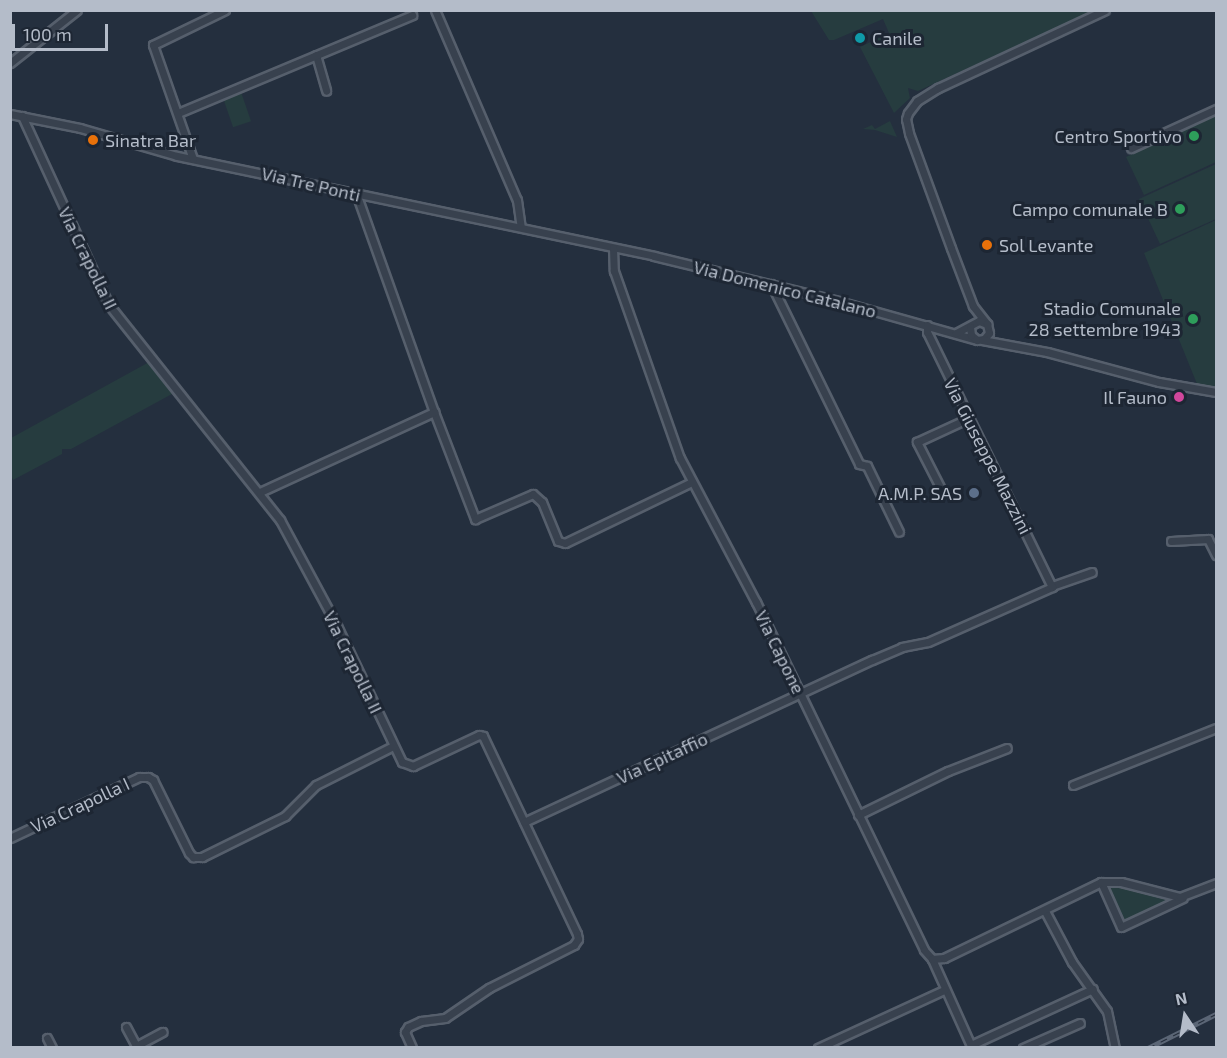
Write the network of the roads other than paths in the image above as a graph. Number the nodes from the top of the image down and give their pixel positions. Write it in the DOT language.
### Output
graph roads {
  1 [pos="77,10"];
  2 [pos="225,10"];
  3 [pos="1105,10"];
  4 [pos="434,11"];
  5 [pos="412,15"];
  6 [pos="316,55"];
  7 [pos="10,63"];
  8 [pos="326,91"];
  9 [pos="1216,109"];
  10 [pos="178,112"];
  11 [pos="10,114"];
  12 [pos="22,116"];
  13 [pos="1131,147"];
  14 [pos="193,159"];
  15 [pos="357,195"];
  16 [pos="521,227"];
  17 [pos="613,248"];
  18 [pos="771,284"];
  19 [pos="973,306"];
  20 [pos="927,325"];
  21 [pos="971,326"];
  22 [pos="988,327"];
  23 [pos="956,333"];
  24 [pos="978,340"];
  25 [pos="1000,342"];
  26 [pos="1216,392"];
  27 [pos="434,412"];
  28 [pos="969,418"];
  29 [pos="692,482"];
  30 [pos="940,487"];
  31 [pos="260,492"];
  32 [pos="899,532"];
  33 [pos="1171,541"];
  34 [pos="1216,555"];
  35 [pos="1092,572"];
  36 [pos="1053,586"];
  37 [pos="801,694"];
  38 [pos="1216,728"];
  39 [pos="393,746"];
  40 [pos="1007,748"];
  41 [pos="1073,784"];
  42 [pos="858,815"];
  43 [pos="524,822"];
  44 [pos="10,838"];
  45 [pos="1101,882"];
  46 [pos="1216,883"];
  47 [pos="1189,896"];
  48 [pos="1045,911"];
  49 [pos="932,959"];
  50 [pos="1093,989"];
  51 [pos="944,990"];
  52 [pos="1080,1023"];
  53 [pos="126,1027"];
  54 [pos="162,1032"];
  55 [pos="47,1038"];
  56 [pos="971,1046"];
  57 [pos="52,1047"];
  58 [pos="137,1047"];
  59 [pos="412,1047"];
  60 [pos="818,1047"];
  61 [pos="1023,1047"];
  62 [pos="1115,1047"];
  1 -- 7 [label="street"];
  2 -- 10 [label="street"];
  3 -- 19 [label="street"];
  4 -- 16 [label="street"];
  5 -- 6 [label="street"];
  6 -- 8 [label="street"];
  6 -- 10 [label="street"];
  9 -- 13 [label="street"];
  10 -- 14 [label="street"];
  11 -- 12 [label="street, Via Tre Ponti"];
  12 -- 14 [label="street, Via Tre Ponti"];
  12 -- 31 [label="street, Via Crapolla II"];
  14 -- 15 [label="street, Via Tre Ponti"];
  15 -- 16 [label="street, Via Tre Ponti"];
  15 -- 27 [label="street"];
  16 -- 17 [label="street, Via Tre Ponti"];
  17 -- 18 [label="street, Via Domenico Catalano"];
  17 -- 29 [label="street, Via Capone"];
  18 -- 20 [label="street, Via Domenico Catalano"];
  18 -- 32 [label="street"];
  19 -- 21 [label="street"];
  19 -- 22 [label="street"];
  20 -- 23 [label="street, Via Domenico Catalano"];
  20 -- 28 [label="street, Via Giuseppe Mazzini"];
  21 -- 22 [label="street"];
  21 -- 23 [label="street"];
  21 -- 24 [label="street"];
  22 -- 24 [label="street"];
  22 -- 25 [label="street"];
  23 -- 24 [label="street, Via Domenico Catalano"];
  24 -- 25 [label="street, Via Domenico Catalano"];
  25 -- 26 [label="street, Via Domenico Catalano"];
  27 -- 29 [label="street"];
  27 -- 31 [label="street"];
  28 -- 30 [label="street"];
  28 -- 36 [label="street, Via Giuseppe Mazzini"];
  29 -- 37 [label="street, Via Capone"];
  31 -- 39 [label="street, Via Crapolla II"];
  33 -- 34 [label="street"];
  35 -- 36 [label="street"];
  36 -- 37 [label="street"];
  37 -- 42 [label="street, Via Capone"];
  37 -- 43 [label="street, Via Epitaffio"];
  38 -- 41 [label="street"];
  39 -- 43 [label="street, Via Crapolla II"];
  39 -- 44 [label="street, Via Crapolla I"];
  40 -- 42 [label="street"];
  42 -- 49 [label="street, Via Capone"];
  43 -- 59 [label="street, Via Crapolla II"];
  45 -- 47 [label="street"];
  45 -- 47 [label="street"];
  45 -- 48 [label="street"];
  46 -- 47 [label="street"];
  48 -- 49 [label="street"];
  48 -- 50 [label="street"];
  49 -- 51 [label="street, Via Capone"];
  50 -- 56 [label="street"];
  50 -- 62 [label="street"];
  51 -- 56 [label="street, Via Capone"];
  51 -- 60 [label="street"];
  52 -- 61 [label="street"];
  53 -- 58 [label="street"];
  54 -- 58 [label="street"];
  55 -- 57 [label="street"];
}
